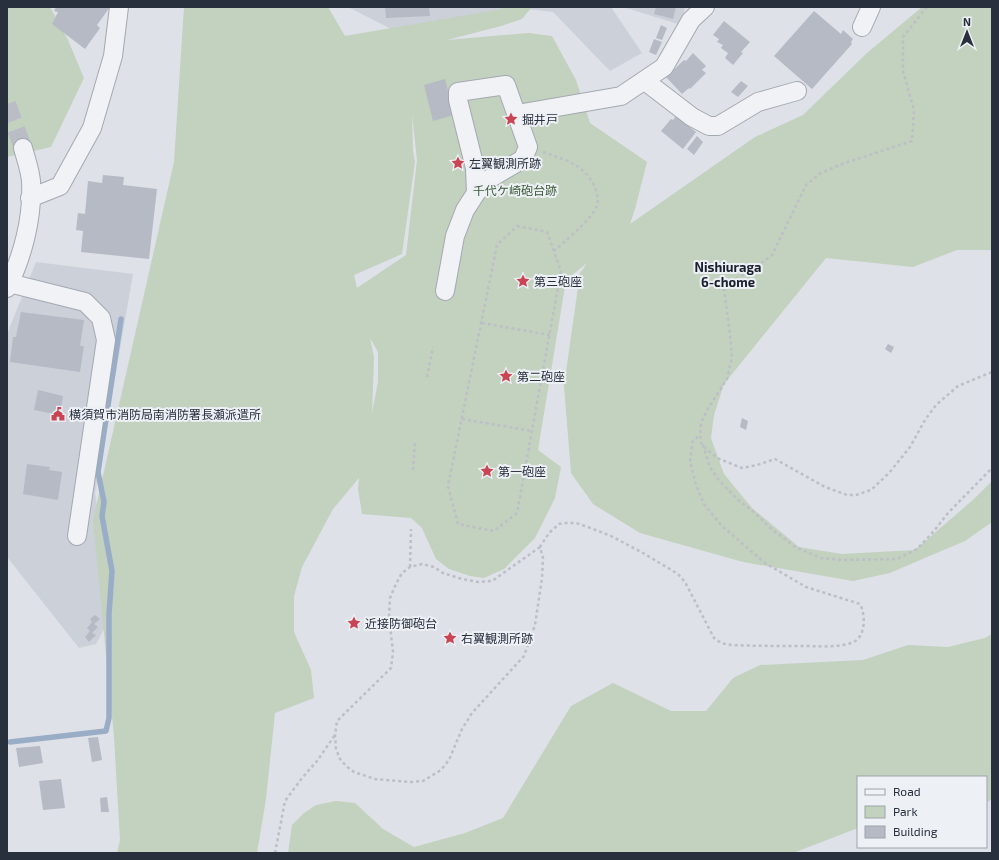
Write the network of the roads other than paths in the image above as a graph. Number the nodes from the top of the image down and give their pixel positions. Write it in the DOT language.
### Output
graph roads {
  1 [pos="119,7"];
  2 [pos="705,7"];
  3 [pos="871,7"];
  4 [pos="691,14"];
  5 [pos="862,27"];
  6 [pos="645,81"];
  7 [pos="797,91"];
  8 [pos="516,114"];
  9 [pos="23,148"];
  10 [pos="476,193"];
  11 [pos="30,198"];
  12 [pos="8,286"];
  13 [pos="445,291"];
  14 [pos="77,536"];
  1 -- 11 [label="street"];
  2 -- 4 [label="street"];
  3 -- 5 [label="street"];
  4 -- 6 [label="street"];
  6 -- 7 [label="street"];
  6 -- 8 [label="street"];
  8 -- 10 [label="street"];
  8 -- 10 [label="street"];
  9 -- 11 [label="street"];
  10 -- 13 [label="street"];
  11 -- 12 [label="street"];
  12 -- 14 [label="street"];
}
